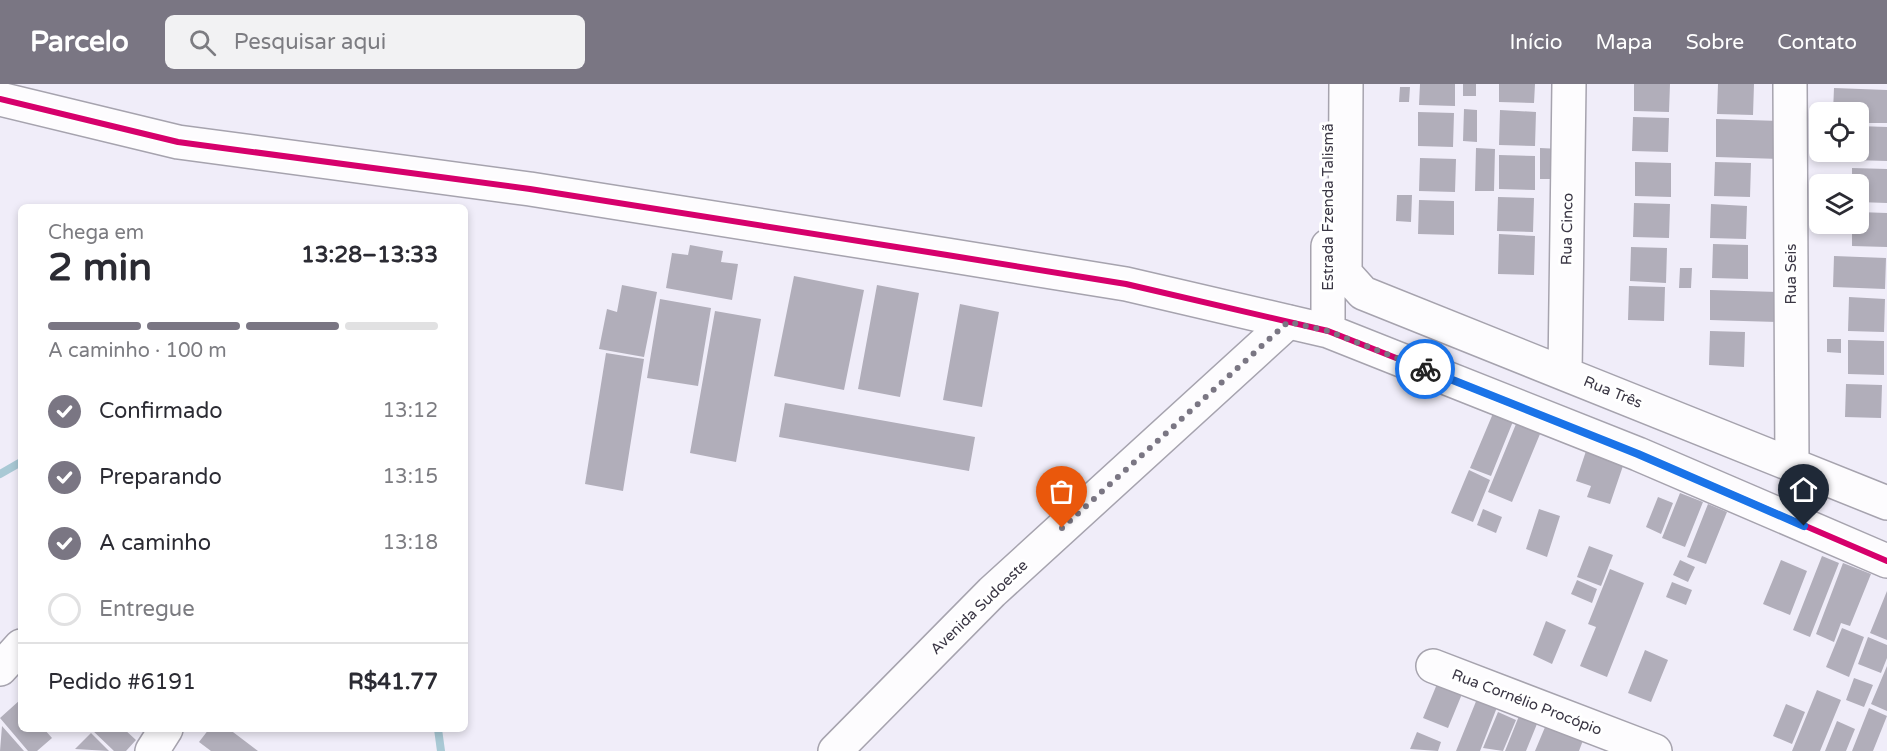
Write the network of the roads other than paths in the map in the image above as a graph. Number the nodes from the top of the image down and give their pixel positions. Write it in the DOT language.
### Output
graph roads {
  1 [pos="1327,84"];
  2 [pos="1346,84"];
  3 [pos="1569,84"];
  4 [pos="1790,84"];
  5 [pos="0,99"];
  6 [pos="1288,322"];
  7 [pos="1328,331"];
  8 [pos="1565,373"];
  9 [pos="1791,464"];
  10 [pos="1887,503"];
  11 [pos="1887,561"];
  12 [pos="18,649"];
  13 [pos="1433,666"];
  14 [pos="0,669"];
  15 [pos="164,732"];
  16 [pos="152,751"];
  17 [pos="835,751"];
  18 [pos="1655,751"];
  1 -- 7 [label="street, Estrada Fzenda Talismã"];
  2 -- 8 [label="street, Rua Três"];
  3 -- 8 [label="street, Rua Cinco"];
  4 -- 9 [label="street, Rua Seis"];
  5 -- 6 [label="street"];
  6 -- 7 [label="street"];
  6 -- 17 [label="street, Avenida Sudoeste"];
  7 -- 11 [label="street"];
  8 -- 9 [label="street, Rua Três"];
  9 -- 10 [label="street, Rua Três"];
  12 -- 14 [label="street"];
  13 -- 18 [label="street, Rua Cornélio Procópio"];
  15 -- 16 [label="street"];
}
